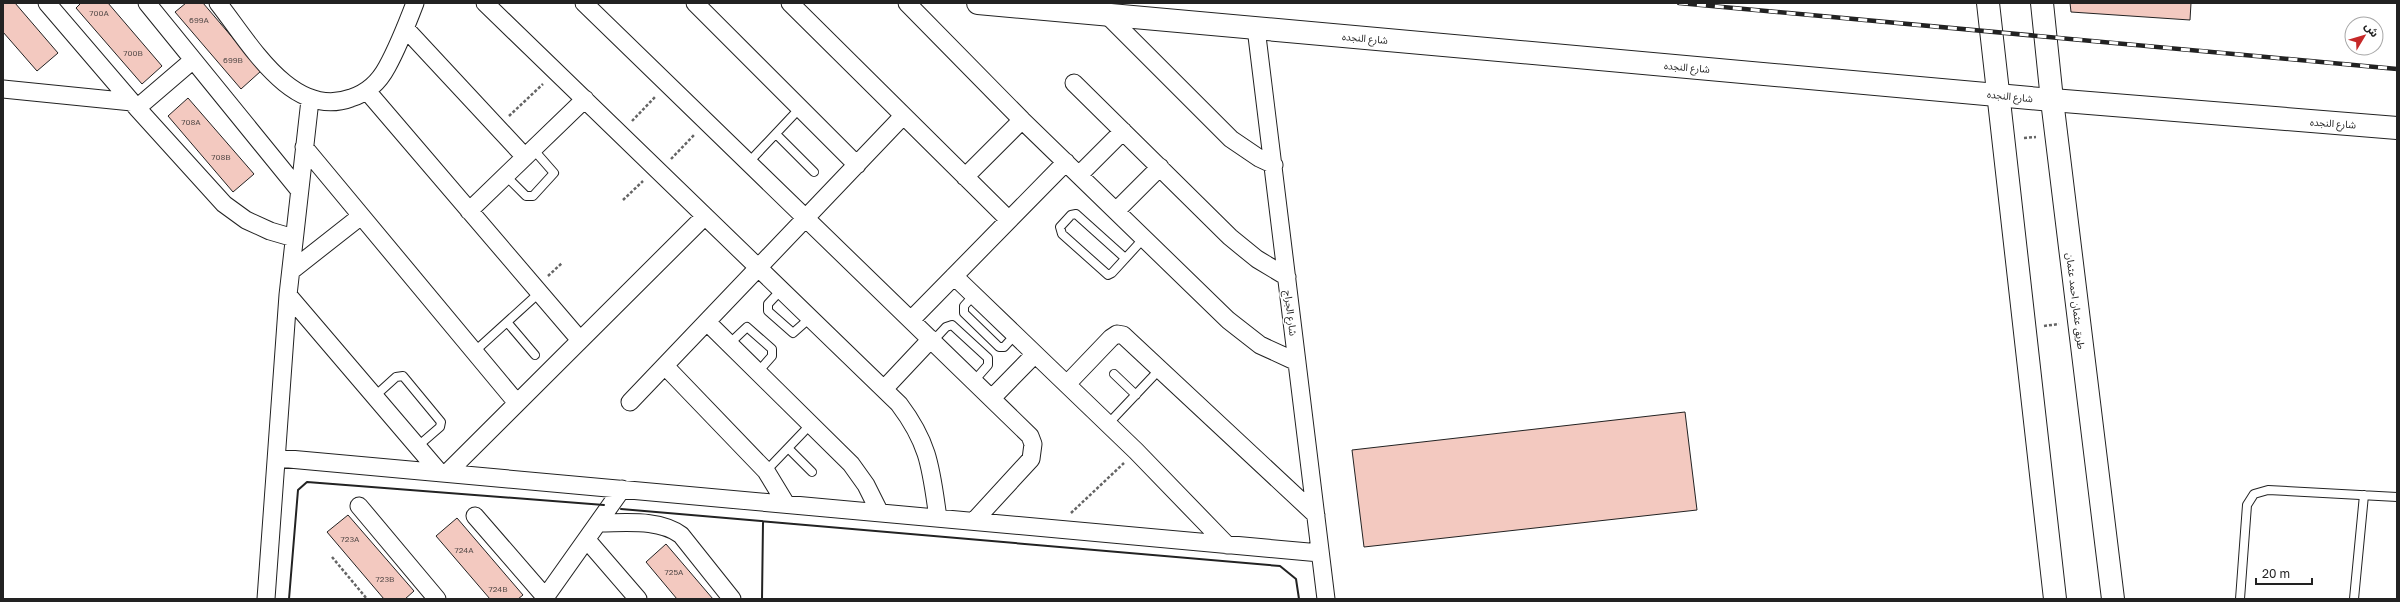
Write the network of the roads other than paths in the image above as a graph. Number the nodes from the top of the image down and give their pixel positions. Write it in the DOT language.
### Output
graph roads {
  1 [pos="47,3"];
  2 [pos="147,3"];
  3 [pos="218,3"];
  4 [pos="415,3"];
  5 [pos="485,3"];
  6 [pos="584,3"];
  7 [pos="695,3"];
  8 [pos="790,3"];
  9 [pos="907,3"];
  10 [pos="978,3"];
  11 [pos="1988,3"];
  12 [pos="2042,3"];
  13 [pos="1107,14"];
  14 [pos="405,28"];
  15 [pos="1256,28"];
  16 [pos="193,60"];
  17 [pos="1074,82"];
  18 [pos="3,89"];
  19 [pos="367,91"];
  20 [pos="1999,94"];
  21 [pos="585,99"];
  22 [pos="310,100"];
  23 [pos="2052,100"];
  24 [pos="134,105"];
  25 [pos="800,108"];
  26 [pos="903,116"];
  27 [pos="1022,120"];
  28 [pos="2397,128"];
  29 [pos="1123,131"];
  30 [pos="776,134"];
  31 [pos="304,147"];
  32 [pos="529,153"];
  33 [pos="748,162"];
  34 [pos="1066,162"];
  35 [pos="857,165"];
  36 [pos="1274,165"];
  37 [pos="1160,167"];
  38 [pos="814,172"];
  39 [pos="1079,175"];
  40 [pos="506,176"];
  41 [pos="965,177"];
  42 [pos="299,190"];
  43 [pos="469,211"];
  44 [pos="1116,211"];
  45 [pos="362,216"];
  46 [pos="705,216"];
  47 [pos="806,218"];
  48 [pos="1009,220"];
  49 [pos="294,238"];
  50 [pos="1144,238"];
  51 [pos="1125,258"];
  52 [pos="758,268"];
  53 [pos="291,271"];
  54 [pos="954,276"];
  55 [pos="1287,277"];
  56 [pos="781,290"];
  57 [pos="539,293"];
  58 [pos="288,295"];
  59 [pos="810,318"];
  60 [pos="911,320"];
  61 [pos="507,322"];
  62 [pos="706,322"];
  63 [pos="580,340"];
  64 [pos="932,340"];
  65 [pos="729,344"];
  66 [pos="474,352"];
  67 [pos="1036,354"];
  68 [pos="535,355"];
  69 [pos="1298,362"];
  70 [pos="665,366"];
  71 [pos="1161,368"];
  72 [pos="758,372"];
  73 [pos="1114,374"];
  74 [pos="974,381"];
  75 [pos="1066,384"];
  76 [pos="884,388"];
  77 [pos="1136,395"];
  78 [pos="375,396"];
  79 [pos="992,398"];
  80 [pos="630,402"];
  81 [pos="517,403"];
  82 [pos="811,424"];
  83 [pos="1108,424"];
  84 [pos="418,446"];
  85 [pos="788,448"];
  86 [pos="278,458"];
  87 [pos="766,470"];
  88 [pos="812,472"];
  89 [pos="443,473"];
  90 [pos="622,490"];
  91 [pos="2364,494"];
  92 [pos="2397,497"];
  93 [pos="786,504"];
  94 [pos="359,506"];
  95 [pos="880,513"];
  96 [pos="1316,515"];
  97 [pos="475,516"];
  98 [pos="938,518"];
  99 [pos="600,522"];
  100 [pos="974,522"];
  101 [pos="587,540"];
  102 [pos="1227,544"];
  103 [pos="1320,553"];
  104 [pos="545,598"];
  105 [pos="266,599"];
  106 [pos="437,599"];
  107 [pos="638,599"];
  108 [pos="732,599"];
  109 [pos="1326,599"];
  110 [pos="2055,599"];
  111 [pos="2113,599"];
  112 [pos="2240,599"];
  113 [pos="2354,599"];
  1 -- 24 [label="street"];
  2 -- 16 [label="street"];
  3 -- 22 [label="street"];
  4 -- 14 [label="street"];
  5 -- 21 [label="street"];
  6 -- 33 [label="street"];
  7 -- 25 [label="street"];
  8 -- 26 [label="street"];
  9 -- 27 [label="street"];
  10 -- 13 [label="street, شارع النجده"];
  11 -- 20 [label="street"];
  12 -- 23 [label="street, طريق عثمان احمد عثمان"];
  13 -- 15 [label="street, شارع النجده"];
  13 -- 36 [label="street"];
  14 -- 19 [label="street"];
  14 -- 32 [label="street"];
  15 -- 20 [label="street, شارع النجده"];
  15 -- 36 [label="street, شارع الجراج"];
  16 -- 24 [label="street"];
  16 -- 42 [label="street"];
  17 -- 29 [label="street"];
  18 -- 24 [label="street"];
  19 -- 22 [label="street"];
  19 -- 43 [label="street"];
  20 -- 23 [label="street, شارع النجده"];
  20 -- 110 [label="street"];
  21 -- 32 [label="street"];
  21 -- 46 [label="street"];
  22 -- 31 [label="street"];
  23 -- 28 [label="street, شارع النجده"];
  23 -- 111 [label="street, طريق عثمان احمد عثمان"];
  24 -- 49 [label="street"];
  25 -- 30 [label="lane"];
  25 -- 35 [label="street"];
  26 -- 35 [label="street"];
  26 -- 41 [label="street"];
  27 -- 34 [label="street"];
  27 -- 41 [label="street"];
  29 -- 37 [label="street"];
  29 -- 39 [label="street"];
  30 -- 33 [label="lane"];
  30 -- 38 [label="lane"];
  31 -- 42 [label="street"];
  31 -- 45 [label="street"];
  32 -- 40 [label="street"];
  32 -- 40 [label="lane"];
  33 -- 47 [label="street"];
  34 -- 39 [label="street"];
  34 -- 48 [label="street"];
  35 -- 47 [label="street"];
  36 -- 55 [label="street, شارع الجراج"];
  37 -- 44 [label="street"];
  37 -- 55 [label="street"];
  39 -- 44 [label="street"];
  40 -- 43 [label="street"];
  41 -- 48 [label="street"];
  42 -- 49 [label="street"];
  43 -- 57 [label="street"];
  44 -- 50 [label="street"];
  45 -- 53 [label="street"];
  45 -- 66 [label="street"];
  46 -- 52 [label="street"];
  46 -- 63 [label="street"];
  47 -- 52 [label="street"];
  47 -- 60 [label="street"];
  48 -- 54 [label="street"];
  49 -- 53 [label="street"];
  50 -- 51 [label="lane"];
  50 -- 69 [label="street"];
  51 -- 51 [label="lane"];
  52 -- 56 [label="street"];
  52 -- 62 [label="street"];
  53 -- 58 [label="street"];
  54 -- 60 [label="street"];
  54 -- 67 [label="street"];
  55 -- 69 [label="street, شارع الجراج"];
  56 -- 59 [label="street"];
  56 -- 59 [label="lane"];
  57 -- 61 [label="lane"];
  57 -- 63 [label="street"];
  58 -- 78 [label="street"];
  58 -- 86 [label="street"];
  59 -- 76 [label="street"];
  60 -- 64 [label="street"];
  61 -- 66 [label="lane"];
  61 -- 68 [label="lane"];
  62 -- 65 [label="street"];
  62 -- 70 [label="street"];
  63 -- 81 [label="street"];
  64 -- 74 [label="street"];
  64 -- 74 [label="lane"];
  64 -- 76 [label="street"];
  65 -- 72 [label="street"];
  65 -- 72 [label="lane"];
  66 -- 81 [label="street"];
  67 -- 75 [label="street"];
  67 -- 79 [label="street"];
  69 -- 96 [label="street, شارع الجراج"];
  70 -- 80 [label="street"];
  70 -- 87 [label="street"];
  71 -- 75 [label="street"];
  71 -- 77 [label="lane"];
  71 -- 96 [label="street"];
  72 -- 82 [label="street"];
  73 -- 77 [label="lane"];
  74 -- 79 [label="street"];
  75 -- 83 [label="street"];
  76 -- 98 [label="street"];
  77 -- 83 [label="lane"];
  78 -- 84 [label="street"];
  78 -- 84 [label="lane"];
  79 -- 100 [label="street"];
  81 -- 89 [label="street"];
  82 -- 85 [label="lane"];
  82 -- 95 [label="street"];
  83 -- 102 [label="street"];
  84 -- 89 [label="street"];
  85 -- 87 [label="lane"];
  85 -- 88 [label="lane"];
  86 -- 89 [label="street"];
  86 -- 105 [label="street"];
  87 -- 93 [label="street"];
  89 -- 90 [label="street"];
  90 -- 93 [label="street"];
  90 -- 99 [label="street"];
  91 -- 92 [label="lane"];
  91 -- 112 [label="lane"];
  91 -- 113 [label="lane"];
  93 -- 95 [label="street"];
  94 -- 106 [label="street"];
  95 -- 98 [label="street"];
  96 -- 103 [label="street, شارع الجراج"];
  97 -- 104 [label="street"];
  98 -- 100 [label="street"];
  99 -- 101 [label="street"];
  99 -- 108 [label="street"];
  100 -- 102 [label="street"];
  101 -- 104 [label="street"];
  101 -- 107 [label="street"];
  102 -- 103 [label="street"];
  103 -- 109 [label="street, شارع الجراج"];
}
